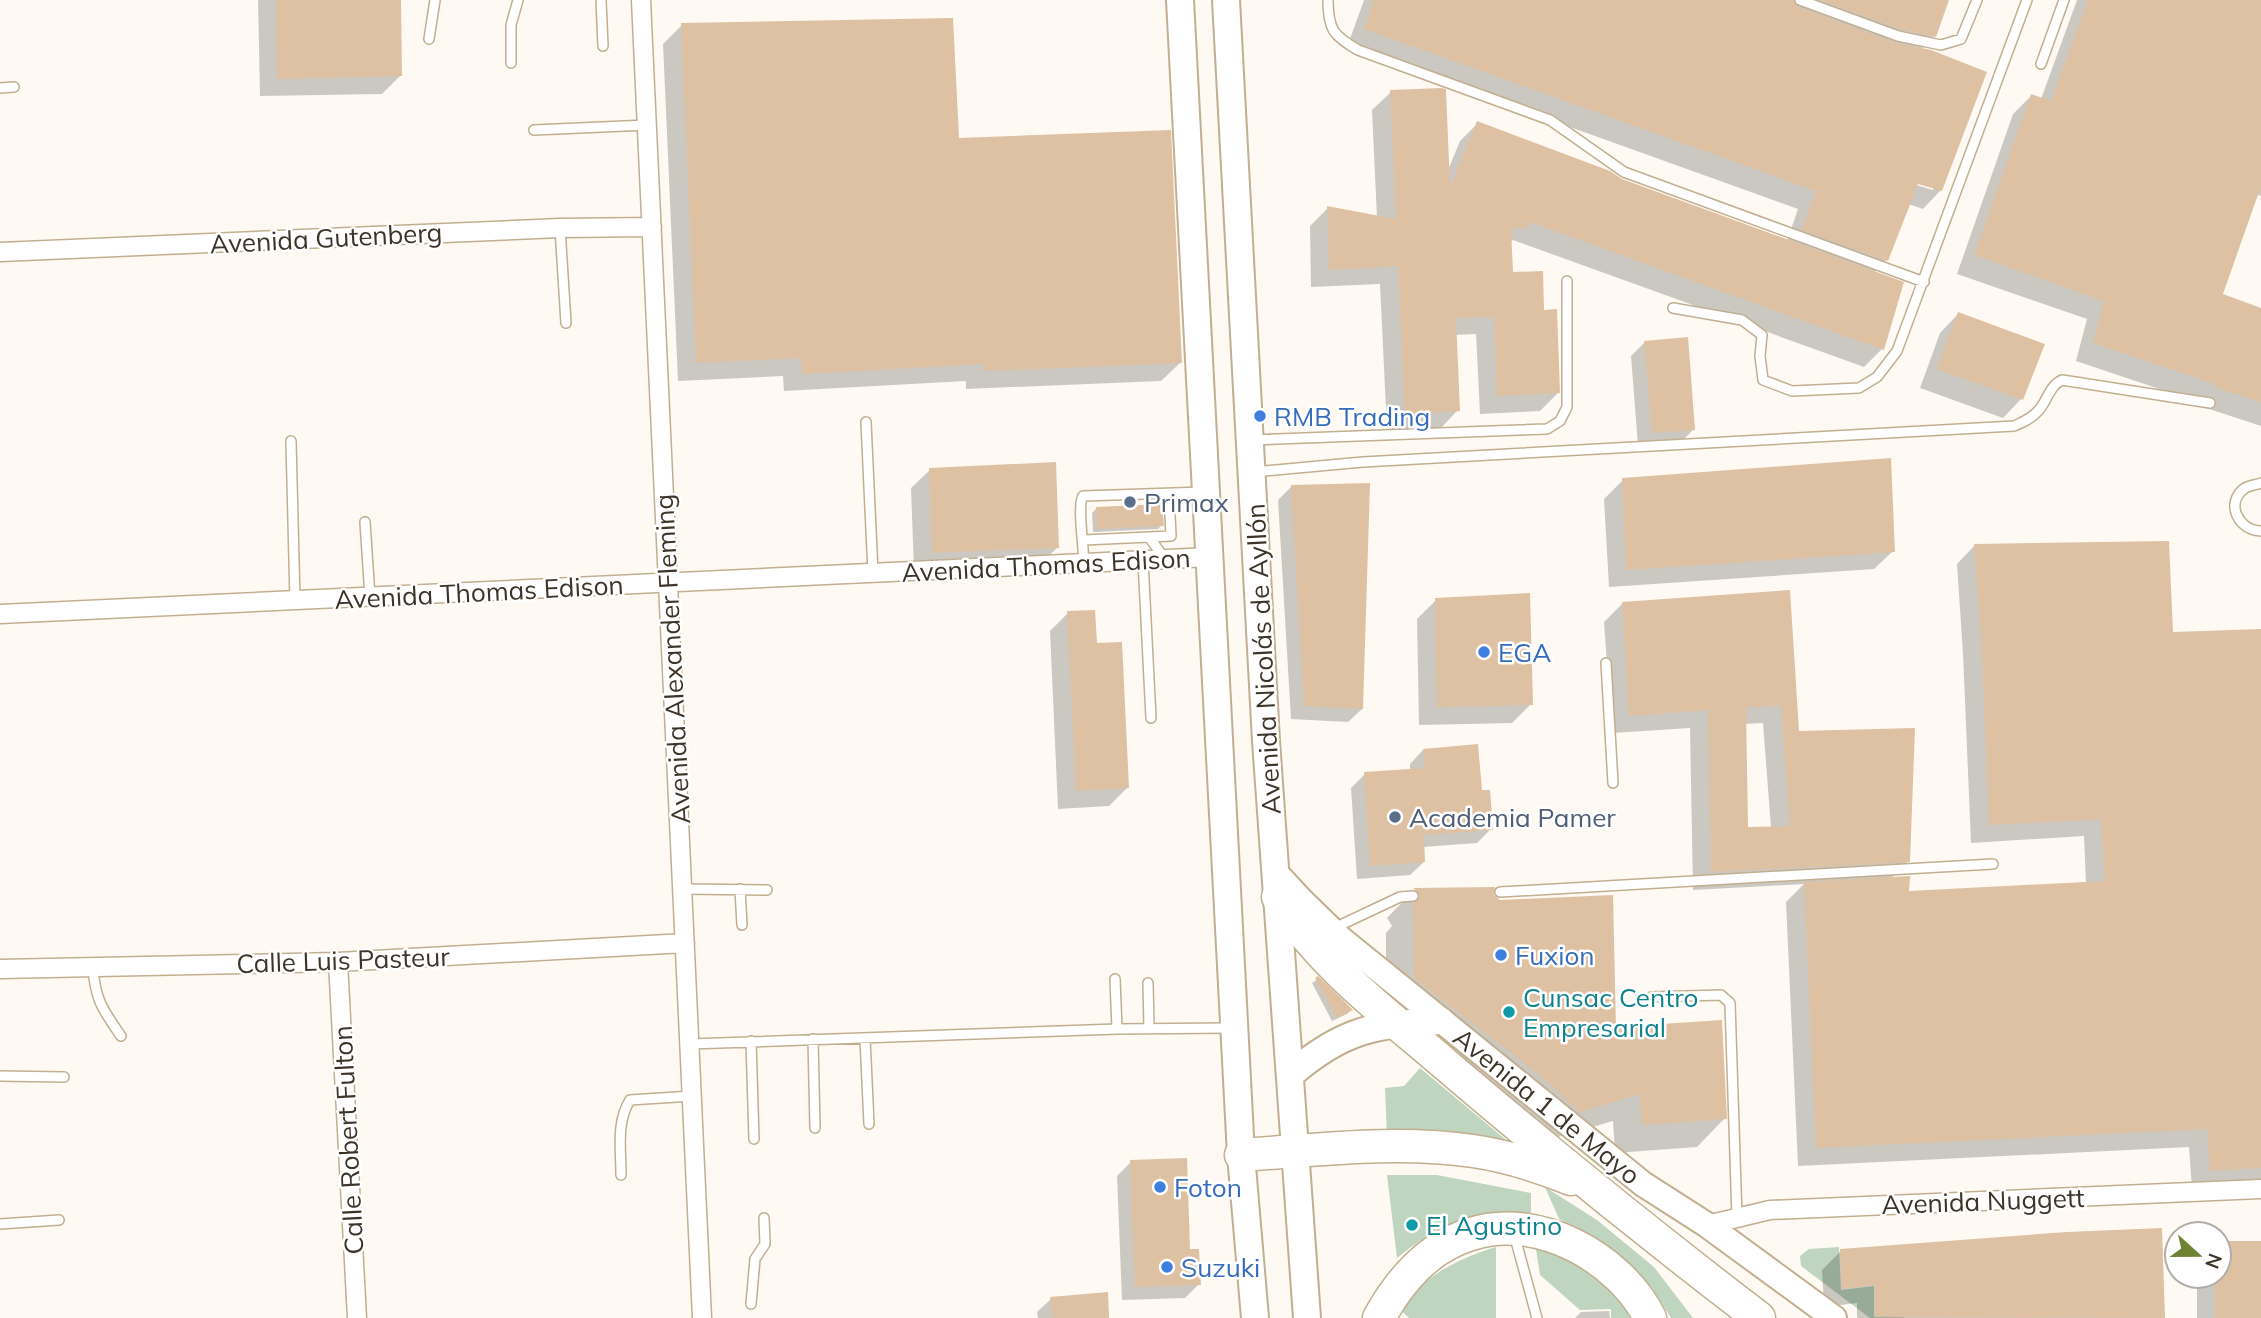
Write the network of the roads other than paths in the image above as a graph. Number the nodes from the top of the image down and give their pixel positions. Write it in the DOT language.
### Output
graph roads {
  1 [pos="435,0"];
  2 [pos="519,0"];
  3 [pos="601,0"];
  4 [pos="641,0"];
  5 [pos="1180,0"];
  6 [pos="1226,0"];
  7 [pos="1328,0"];
  8 [pos="1800,0"];
  9 [pos="1977,0"];
  10 [pos="2027,0"];
  11 [pos="2064,0"];
  12 [pos="429,39"];
  13 [pos="603,46"];
  14 [pos="510,63"];
  15 [pos="2041,64"];
  16 [pos="14,87"];
  17 [pos="0,88"];
  18 [pos="647,125"];
  19 [pos="534,130"];
  20 [pos="652,227"];
  21 [pos="560,228"];
  22 [pos="0,253"];
  23 [pos="1567,281"];
  24 [pos="1924,282"];
  25 [pos="1673,307"];
  26 [pos="566,323"];
  27 [pos="2210,404"];
  28 [pos="866,422"];
  29 [pos="1250,440"];
  30 [pos="291,441"];
  31 [pos="1252,472"];
  32 [pos="2260,484"];
  33 [pos="1206,492"];
  34 [pos="1169,494"];
  35 [pos="365,522"];
  36 [pos="2261,531"];
  37 [pos="1149,537"];
  38 [pos="1084,540"];
  39 [pos="1210,557"];
  40 [pos="1165,559"];
  41 [pos="1143,561"];
  42 [pos="1084,564"];
  43 [pos="873,573"];
  44 [pos="669,584"];
  45 [pos="370,597"];
  46 [pos="295,601"];
  47 [pos="0,614"];
  48 [pos="1606,663"];
  49 [pos="1150,718"];
  50 [pos="1614,783"];
  51 [pos="1993,864"];
  52 [pos="1278,885"];
  53 [pos="684,889"];
  54 [pos="740,889"];
  55 [pos="767,890"];
  56 [pos="1500,892"];
  57 [pos="1413,896"];
  58 [pos="742,925"];
  59 [pos="1330,929"];
  60 [pos="685,943"];
  61 [pos="338,962"];
  62 [pos="93,967"];
  63 [pos="0,969"];
  64 [pos="1115,979"];
  65 [pos="1148,983"];
  66 [pos="1651,997"];
  67 [pos="1441,1021"];
  68 [pos="1397,1023"];
  69 [pos="1149,1028"];
  70 [pos="1234,1028"];
  71 [pos="1117,1029"];
  72 [pos="121,1036"];
  73 [pos="865,1038"];
  74 [pos="813,1039"];
  75 [pos="751,1041"];
  76 [pos="690,1044"];
  77 [pos="1290,1075"];
  78 [pos="0,1076"];
  79 [pos="64,1077"];
  80 [pos="692,1097"];
  81 [pos="869,1124"];
  82 [pos="814,1128"];
  83 [pos="754,1139"];
  84 [pos="1295,1152"];
  85 [pos="1241,1155"];
  86 [pos="621,1175"];
  87 [pos="2261,1189"];
  88 [pos="1604,1195"];
  89 [pos="764,1218"];
  90 [pos="1737,1218"];
  91 [pos="59,1220"];
  92 [pos="0,1223"];
  93 [pos="1707,1225"];
  94 [pos="1513,1229"];
  95 [pos="1693,1266"];
  96 [pos="1730,1282"];
  97 [pos="751,1304"];
  98 [pos="357,1318"];
  99 [pos="702,1318"];
  100 [pos="1255,1318"];
  101 [pos="1307,1318"];
  102 [pos="1379,1318"];
  103 [pos="1537,1318"];
  104 [pos="1650,1318"];
  105 [pos="1759,1318"];
  106 [pos="1834,1318"];
  1 -- 12 [label="lane"];
  2 -- 14 [label="lane"];
  3 -- 13 [label="lane"];
  4 -- 18 [label="street, Avenida Alexander Fleming"];
  5 -- 33 [label="main road, Avenida Nicolás de Ayllón"];
  6 -- 29 [label="main road, Avenida Nicolás de Ayllón"];
  7 -- 24 [label="lane"];
  8 -- 9 [label="lane"];
  10 -- 24 [label="lane"];
  11 -- 15 [label="lane"];
  16 -- 17 [label="lane"];
  18 -- 19 [label="lane"];
  18 -- 20 [label="street, Avenida Alexander Fleming"];
  20 -- 21 [label="street, Avenida Gutenberg"];
  20 -- 44 [label="street, Avenida Alexander Fleming"];
  21 -- 22 [label="street, Avenida Gutenberg"];
  21 -- 26 [label="lane"];
  23 -- 29 [label="lane"];
  24 -- 25 [label="lane"];
  27 -- 31 [label="lane"];
  28 -- 43 [label="lane"];
  29 -- 31 [label="main road, Avenida Nicolás de Ayllón"];
  30 -- 46 [label="lane"];
  31 -- 52 [label="main road, Avenida Nicolás de Ayllón"];
  32 -- 36 [label="lane"];
  33 -- 34 [label="lane"];
  33 -- 39 [label="main road, Avenida Nicolás de Ayllón"];
  34 -- 37 [label="lane"];
  34 -- 38 [label="lane"];
  35 -- 45 [label="lane"];
  37 -- 38 [label="lane"];
  37 -- 40 [label="lane"];
  38 -- 42 [label="lane"];
  39 -- 40 [label="street, Avenida Thomas Edison"];
  39 -- 70 [label="main road, Avenida Nicolás de Ayllón"];
  40 -- 41 [label="street, Avenida Thomas Edison"];
  41 -- 42 [label="street, Avenida Thomas Edison"];
  41 -- 49 [label="lane"];
  42 -- 43 [label="street, Avenida Thomas Edison"];
  43 -- 44 [label="street, Avenida Thomas Edison"];
  44 -- 45 [label="street, Avenida Thomas Edison"];
  44 -- 53 [label="street, Avenida Alexander Fleming"];
  45 -- 46 [label="street, Avenida Thomas Edison"];
  46 -- 47 [label="street, Avenida Thomas Edison"];
  48 -- 50 [label="lane"];
  51 -- 56 [label="lane"];
  52 -- 59 [label="street, Avenida 1 de Mayo"];
  52 -- 68 [label="highway"];
  52 -- 77 [label="main road, Avenida Nicolás de Ayllón"];
  53 -- 54 [label="lane"];
  53 -- 60 [label="street, Avenida Alexander Fleming"];
  54 -- 55 [label="lane"];
  54 -- 58 [label="lane"];
  57 -- 59 [label="lane"];
  59 -- 67 [label="street, Avenida 1 de Mayo"];
  60 -- 61 [label="street, Calle Luis Pasteur"];
  60 -- 76 [label="street, Avenida Alexander Fleming"];
  61 -- 62 [label="street, Calle Luis Pasteur"];
  61 -- 98 [label="street, Calle Robert Fulton"];
  62 -- 63 [label="street, Calle Luis Pasteur"];
  62 -- 72 [label="lane"];
  64 -- 71 [label="lane"];
  65 -- 69 [label="lane"];
  66 -- 90 [label="lane"];
  67 -- 68 [label="main road"];
  67 -- 93 [label="street, Avenida 1 de Mayo"];
  68 -- 77 [label="main road"];
  68 -- 88 [label="highway"];
  69 -- 70 [label="lane"];
  69 -- 71 [label="lane"];
  70 -- 85 [label="main road, Avenida Nicolás de Ayllón"];
  71 -- 73 [label="lane"];
  73 -- 74 [label="lane"];
  73 -- 81 [label="lane"];
  74 -- 75 [label="lane"];
  74 -- 82 [label="lane"];
  75 -- 76 [label="lane"];
  75 -- 83 [label="lane"];
  76 -- 80 [label="street, Avenida Alexander Fleming"];
  77 -- 84 [label="main road, Avenida Nicolás de Ayllón"];
  78 -- 79 [label="lane"];
  80 -- 86 [label="lane"];
  80 -- 99 [label="street, Avenida Alexander Fleming"];
  84 -- 85 [label="highway"];
  84 -- 88 [label="highway"];
  84 -- 101 [label="main road, Avenida Nicolás de Ayllón"];
  85 -- 100 [label="main road, Avenida Nicolás de Ayllón"];
  87 -- 90 [label="street, Avenida Nuggett"];
  88 -- 95 [label="highway"];
  89 -- 97 [label="lane"];
  90 -- 93 [label="street, Avenida Nuggett"];
  91 -- 92 [label="lane"];
  93 -- 106 [label="street, Avenida 1 de Mayo"];
  94 -- 102 [label="highway"];
  94 -- 103 [label="lane"];
  94 -- 104 [label="highway"];
  95 -- 96 [label="lane"];
  95 -- 105 [label="highway"];
}
